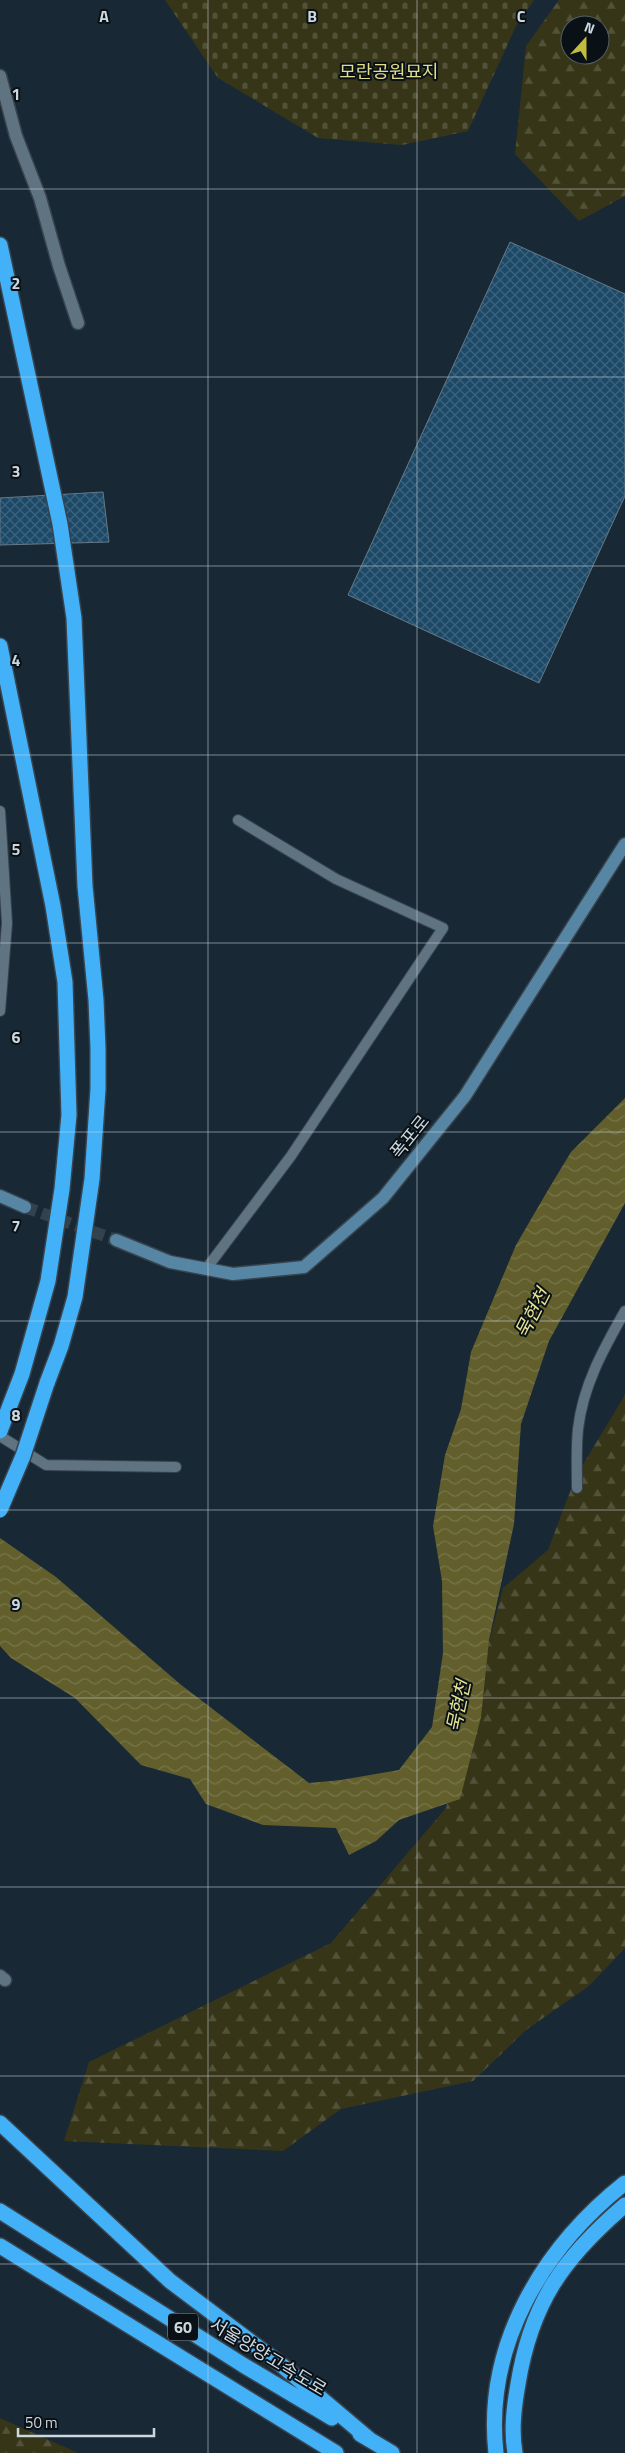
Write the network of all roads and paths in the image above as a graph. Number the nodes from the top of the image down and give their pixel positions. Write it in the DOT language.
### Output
graph roads {
  1 [pos="0,76"];
  2 [pos="0,245"];
  3 [pos="78,323"];
  4 [pos="0,646"];
  5 [pos="5,695"];
  6 [pos="0,811"];
  7 [pos="238,820"];
  8 [pos="625,844"];
  9 [pos="0,1011"];
  10 [pos="0,1196"];
  11 [pos="25,1207"];
  12 [pos="116,1240"];
  13 [pos="206,1269"];
  14 [pos="625,1311"];
  15 [pos="0,1431"];
  16 [pos="0,1436"];
  17 [pos="176,1467"];
  18 [pos="577,1488"];
  19 [pos="0,1510"];
  20 [pos="0,2123"];
  21 [pos="625,2183"];
  22 [pos="625,2205"];
  23 [pos="0,2211"];
  24 [pos="0,2246"];
  25 [pos="285,2423"];
  26 [pos="369,2439"];
  27 [pos="495,2452"];
  28 [pos="324,2453"];
  29 [pos="336,2453"];
  30 [pos="392,2453"];
  31 [pos="515,2453"];
  1 -- 3 [label="street"];
  2 -- 19 [label="highway, bridge"];
  4 -- 5 [label="highway"];
  5 -- 15 [label="highway"];
  6 -- 9 [label="lane"];
  7 -- 13 [label="lane"];
  8 -- 13 [label="main road, 폭포로"];
  10 -- 11 [label="main road"];
  12 -- 13 [label="main road, 폭포로"];
  14 -- 18 [label="lane"];
  16 -- 17 [label="lane"];
  20 -- 26 [label="highway"];
  21 -- 27 [label="highway"];
  22 -- 31 [label="highway"];
  23 -- 26 [label="highway, 서울양양고속도로 / 60"];
  24 -- 25 [label="highway, 60"];
  25 -- 28 [label="highway"];
  25 -- 29 [label="highway, 60"];
  26 -- 30 [label="highway, 서울양양고속도로 / 60"];
}
